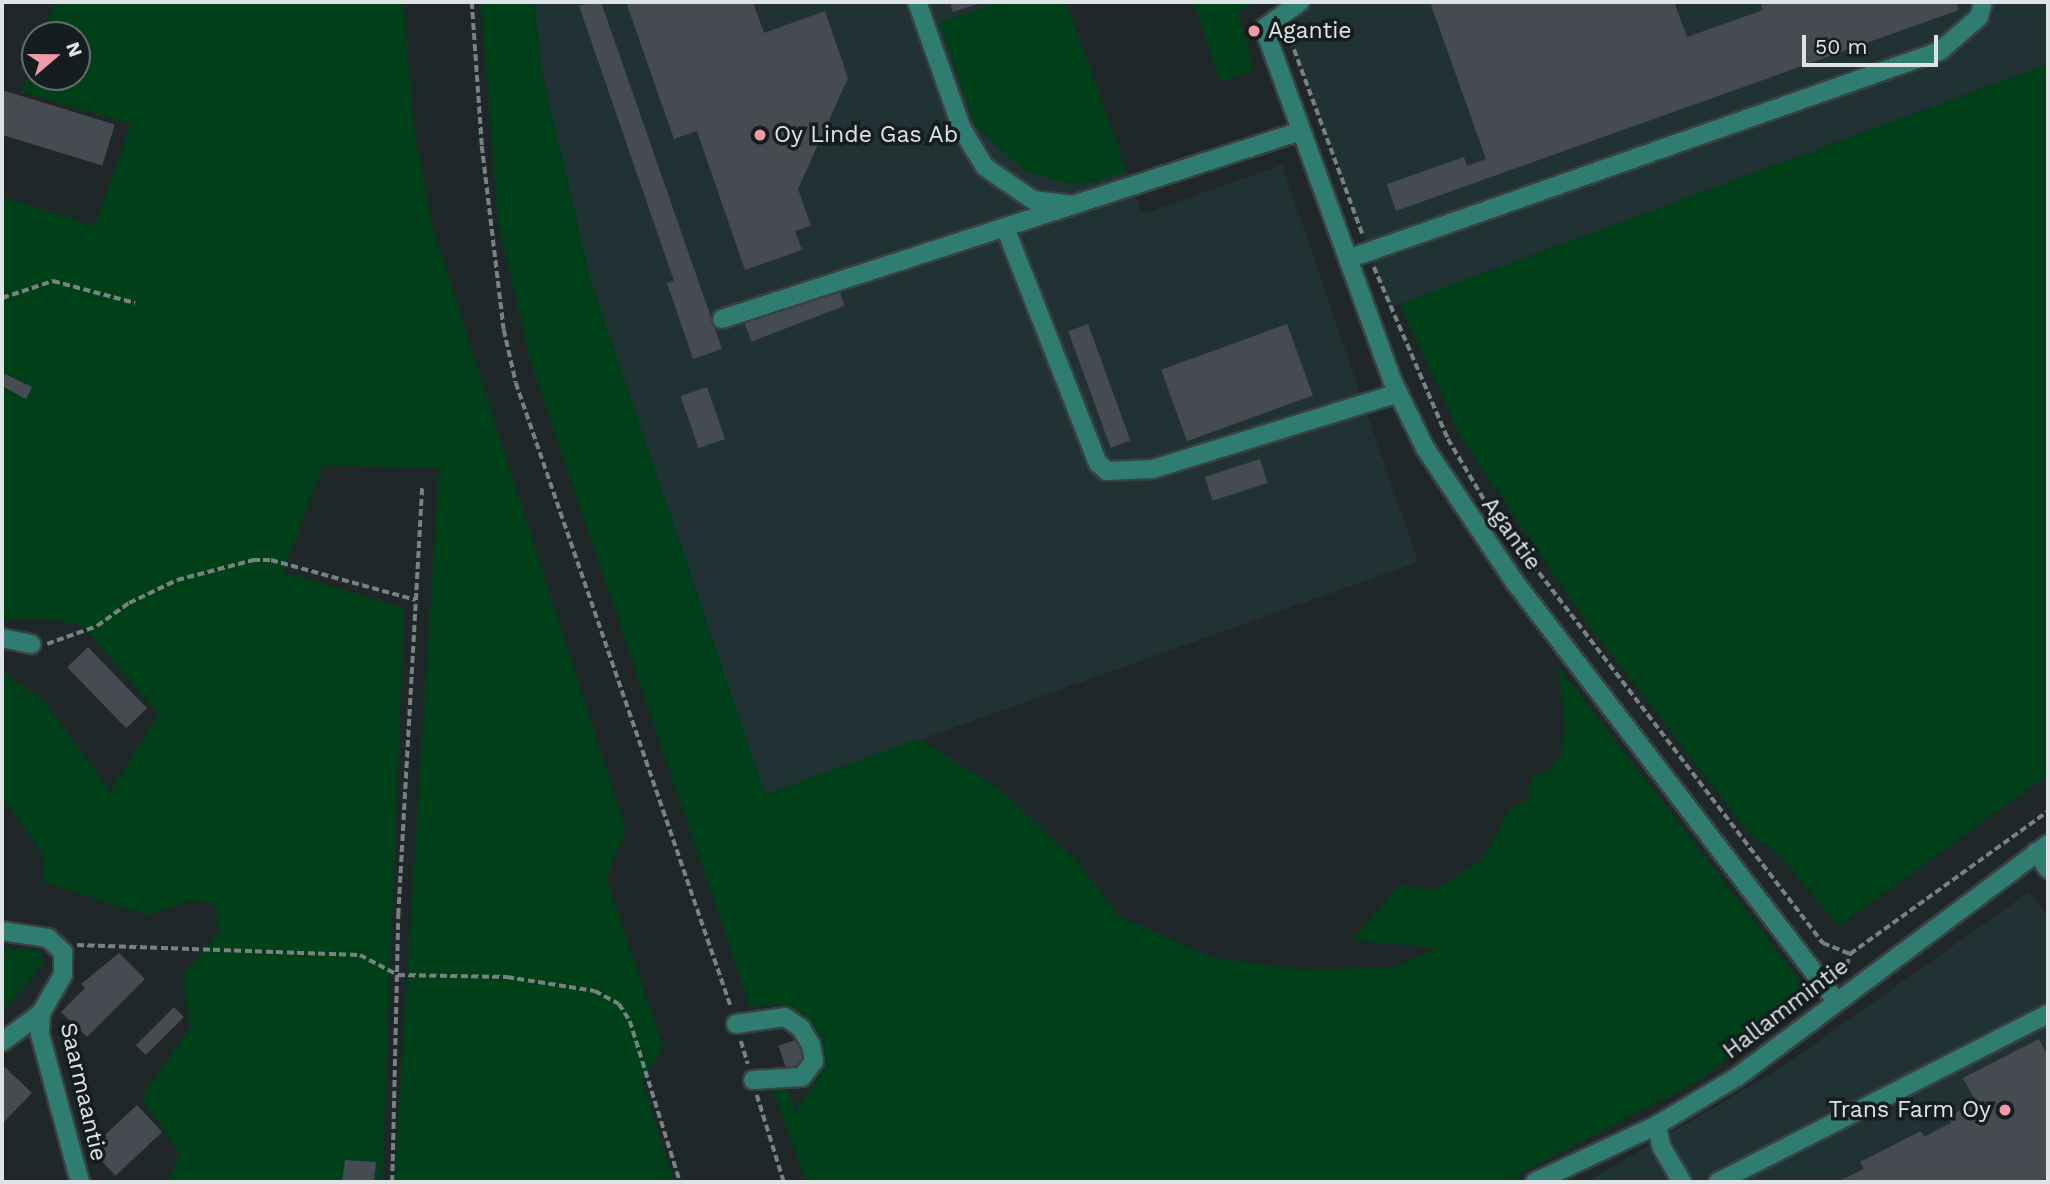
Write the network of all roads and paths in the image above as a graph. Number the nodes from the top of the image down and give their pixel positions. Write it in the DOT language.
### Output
graph roads {
  1 [pos="472,2"];
  2 [pos="917,2"];
  3 [pos="1300,2"];
  4 [pos="1983,2"];
  5 [pos="1281,13"];
  6 [pos="1301,131"];
  7 [pos="1090,204"];
  8 [pos="1006,230"];
  9 [pos="1368,250"];
  10 [pos="1348,259"];
  11 [pos="2,298"];
  12 [pos="135,303"];
  13 [pos="722,319"];
  14 [pos="1398,393"];
  15 [pos="422,488"];
  16 [pos="416,600"];
  17 [pos="2,638"];
  18 [pos="31,644"];
  19 [pos="2048,811"];
  20 [pos="2042,848"];
  21 [pos="2048,869"];
  22 [pos="2,931"];
  23 [pos="58,945"];
  24 [pos="1850,954"];
  25 [pos="398,975"];
  26 [pos="1836,1001"];
  27 [pos="41,1013"];
  28 [pos="2048,1014"];
  29 [pos="736,1024"];
  30 [pos="2,1042"];
  31 [pos="753,1080"];
  32 [pos="1657,1125"];
  33 [pos="80,1182"];
  34 [pos="392,1182"];
  35 [pos="680,1182"];
  36 [pos="784,1182"];
  37 [pos="1535,1182"];
  38 [pos="1682,1182"];
  39 [pos="1718,1182"];
  1 -- 29 [label="path"];
  2 -- 7 [label="street"];
  3 -- 5 [label="street"];
  4 -- 9 [label="street"];
  5 -- 6 [label="street, Agantie"];
  5 -- 9 [label="path"];
  6 -- 7 [label="street"];
  6 -- 10 [label="street, Agantie"];
  7 -- 8 [label="street"];
  8 -- 13 [label="street"];
  8 -- 14 [label="street"];
  9 -- 10 [label="street"];
  9 -- 24 [label="path"];
  10 -- 14 [label="street, Agantie"];
  11 -- 12 [label="path"];
  14 -- 26 [label="street, Agantie"];
  15 -- 16 [label="path"];
  16 -- 18 [label="path"];
  16 -- 25 [label="path"];
  17 -- 18 [label="street"];
  19 -- 24 [label="path"];
  20 -- 21 [label="street"];
  20 -- 26 [label="street, Hallammintie"];
  22 -- 23 [label="street"];
  23 -- 25 [label="path"];
  23 -- 27 [label="street"];
  24 -- 26 [label="path"];
  25 -- 34 [label="path"];
  25 -- 35 [label="path"];
  26 -- 32 [label="street, Hallammintie"];
  27 -- 30 [label="street"];
  27 -- 33 [label="street, Saarmaantie"];
  28 -- 39 [label="street"];
  29 -- 31 [label="path"];
  29 -- 31 [label="street"];
  31 -- 36 [label="path"];
  32 -- 37 [label="street, Hallammintie"];
  32 -- 38 [label="street"];
}
